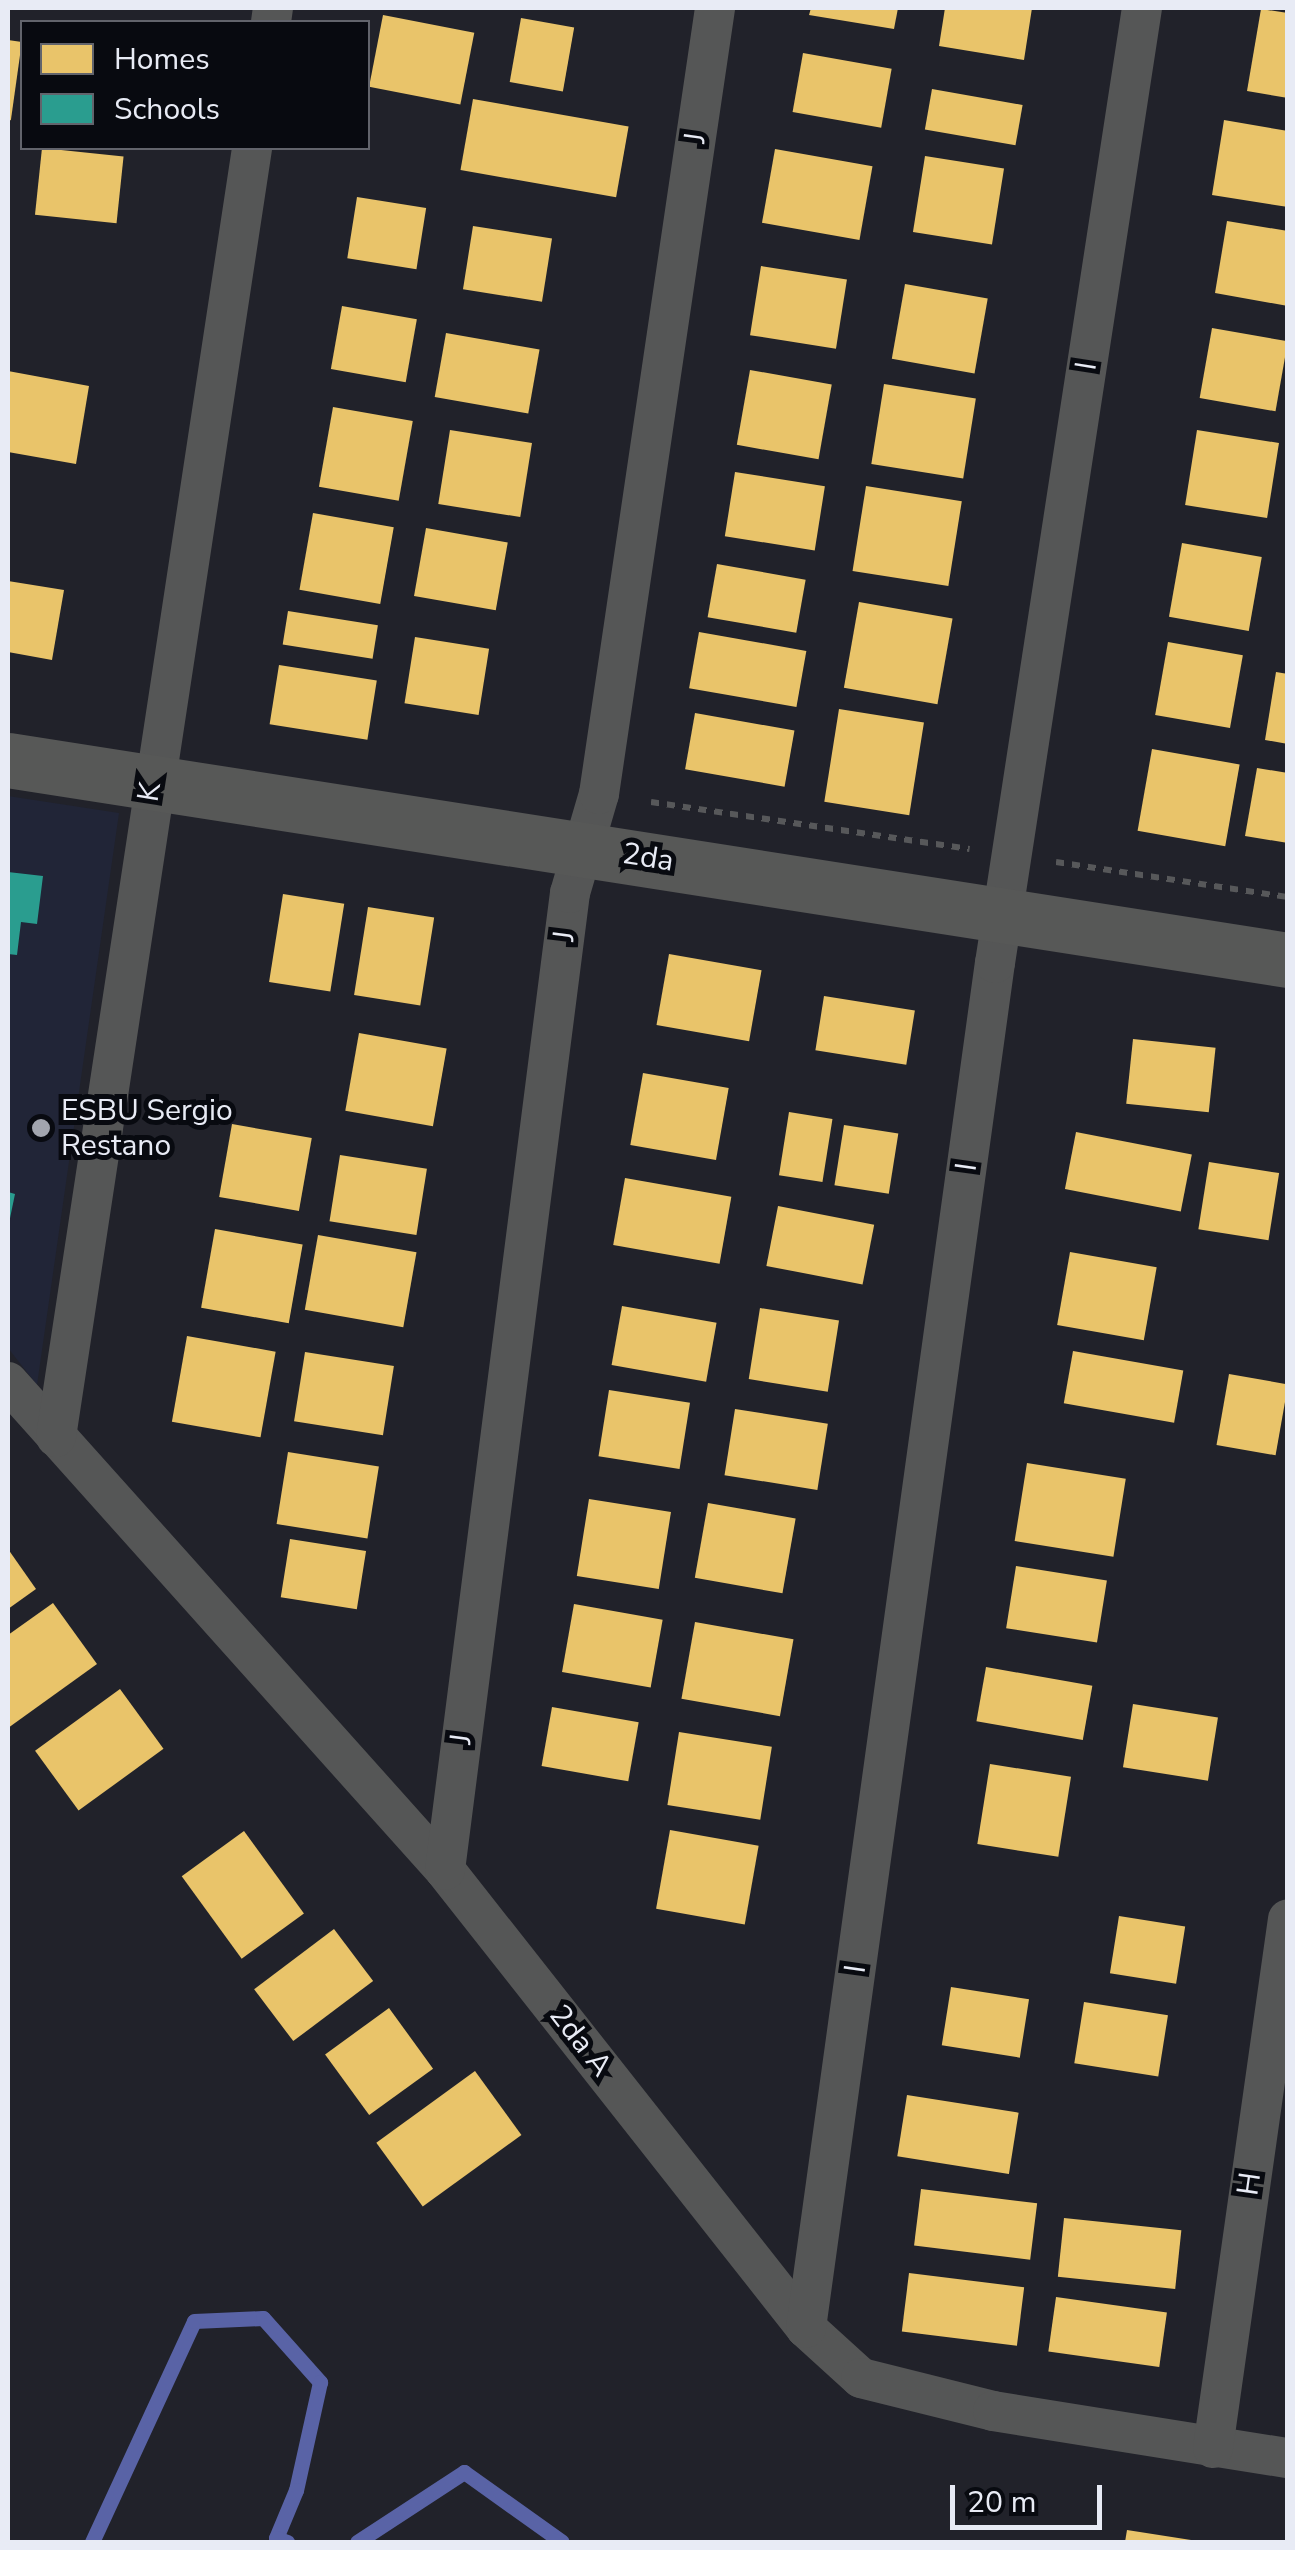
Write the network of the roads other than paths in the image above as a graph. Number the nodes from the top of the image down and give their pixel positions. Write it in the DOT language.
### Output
graph roads {
  1 [pos="715,8"];
  2 [pos="1142,8"];
  3 [pos="252,150"];
  4 [pos="8,760"];
  5 [pos="152,780"];
  6 [pos="578,848"];
  7 [pos="1003,914"];
  8 [pos="1288,960"];
  9 [pos="8,1382"];
  10 [pos="56,1437"];
  11 [pos="445,1870"];
  12 [pos="1288,1920"];
  13 [pos="1280,2019"];
  14 [pos="806,2328"];
  15 [pos="1213,2448"];
  16 [pos="1288,2458"];
  1 -- 6 [label="street, J"];
  2 -- 7 [label="street, I"];
  3 -- 5 [label="street, K"];
  4 -- 5 [label="street, 2da"];
  5 -- 6 [label="street, 2da"];
  5 -- 10 [label="street, K"];
  6 -- 7 [label="street, 2da"];
  6 -- 11 [label="street, J"];
  7 -- 8 [label="street, 2da"];
  7 -- 14 [label="street, I"];
  9 -- 10 [label="street, 2da A"];
  10 -- 11 [label="street, 2da A"];
  11 -- 14 [label="street, 2da A"];
  12 -- 13 [label="street, H"];
  13 -- 15 [label="street, H"];
  14 -- 15 [label="street, 2da A"];
  15 -- 16 [label="street, 2da A"];
}
